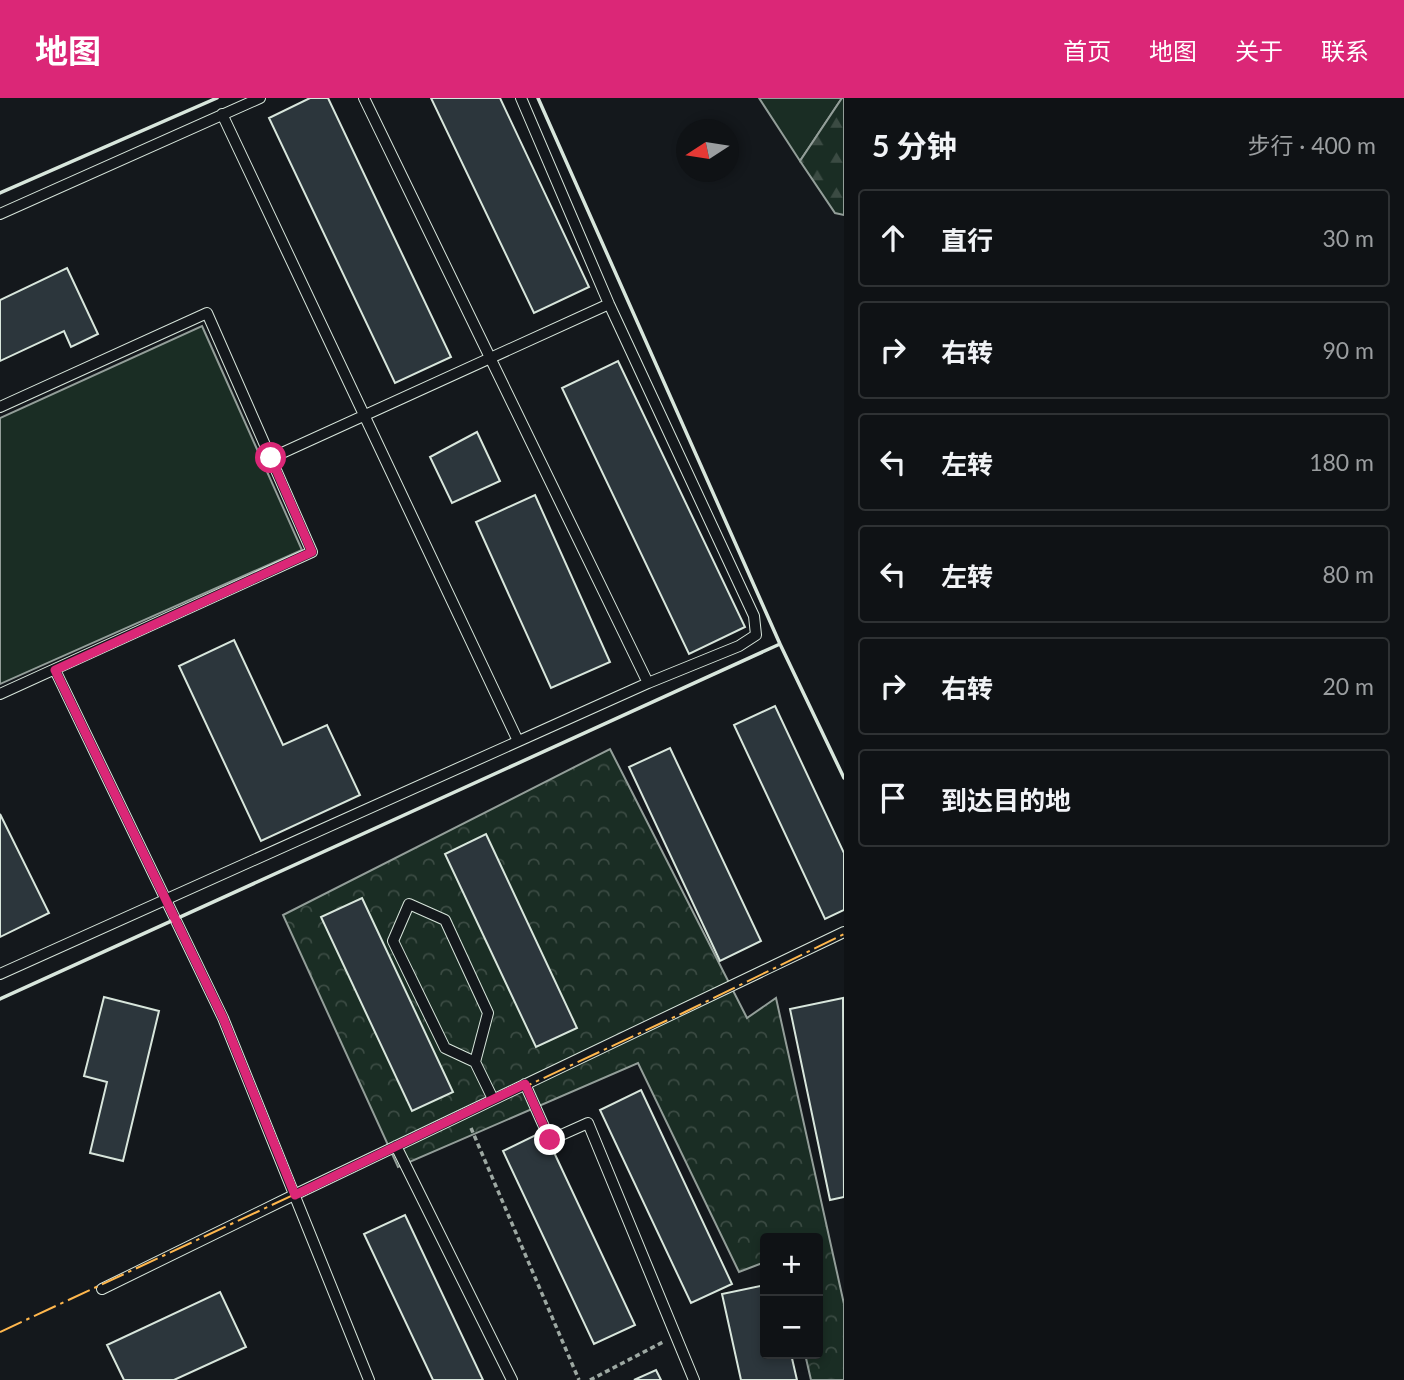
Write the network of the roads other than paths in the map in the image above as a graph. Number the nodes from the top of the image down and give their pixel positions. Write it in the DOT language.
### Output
graph roads {
  1 [pos="260,98"];
  2 [pos="364,98"];
  3 [pos="521,98"];
  4 [pos="222,114"];
  5 [pos="0,214"];
  6 [pos="609,304"];
  7 [pos="490,358"];
  8 [pos="0,407"];
  9 [pos="365,416"];
  10 [pos="271,458"];
  11 [pos="55,670"];
  12 [pos="648,683"];
  13 [pos="0,694"];
  14 [pos="518,741"];
  15 [pos="166,900"];
  16 [pos="844,932"];
  17 [pos="0,974"];
  18 [pos="475,1062"];
  19 [pos="525,1084"];
  20 [pos="494,1099"];
  21 [pos="396,1146"];
  22 [pos="295,1195"];
  23 [pos="102,1289"];
  24 [pos="369,1380"];
  25 [pos="512,1380"];
  26 [pos="694,1380"];
  1 -- 4 [label="lane"];
  2 -- 7 [label="lane"];
  3 -- 6 [label="lane"];
  4 -- 5 [label="lane"];
  4 -- 9 [label="lane"];
  6 -- 7 [label="lane"];
  6 -- 12 [label="lane"];
  7 -- 9 [label="lane"];
  7 -- 12 [label="lane"];
  8 -- 10 [label="lane"];
  9 -- 10 [label="lane"];
  9 -- 14 [label="lane"];
  10 -- 11 [label="lane"];
  11 -- 13 [label="lane"];
  11 -- 15 [label="lane"];
  12 -- 14 [label="lane"];
  14 -- 15 [label="lane"];
  15 -- 17 [label="lane"];
  15 -- 22 [label="lane"];
  16 -- 19 [label="lane"];
  18 -- 18 [label="lane"];
  18 -- 20 [label="lane"];
  19 -- 20 [label="lane"];
  19 -- 26 [label="lane"];
  20 -- 21 [label="lane"];
  21 -- 22 [label="lane"];
  21 -- 25 [label="lane"];
  22 -- 23 [label="lane"];
  22 -- 24 [label="lane"];
}
